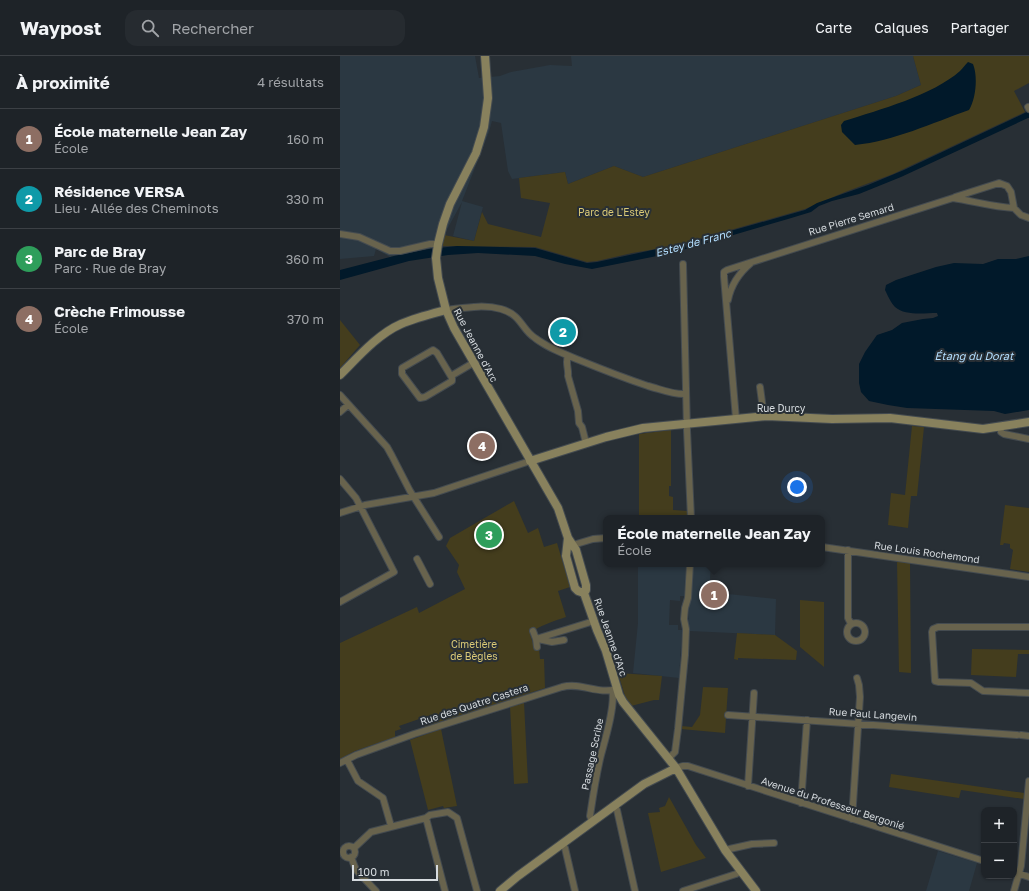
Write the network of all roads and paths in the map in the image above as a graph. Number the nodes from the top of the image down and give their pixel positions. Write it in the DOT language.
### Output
graph roads {
  1 [pos="485,56"];
  2 [pos="953,198"];
  3 [pos="1014,208"];
  4 [pos="1029,218"];
  5 [pos="340,234"];
  6 [pos="437,246"];
  7 [pos="755,260"];
  8 [pos="683,264"];
  9 [pos="727,308"];
  10 [pos="446,310"];
  11 [pos="568,356"];
  12 [pos="356,360"];
  13 [pos="473,363"];
  14 [pos="340,376"];
  15 [pos="451,376"];
  16 [pos="340,382"];
  17 [pos="760,387"];
  18 [pos="686,394"];
  19 [pos="340,395"];
  20 [pos="348,405"];
  21 [pos="340,412"];
  22 [pos="764,417"];
  23 [pos="736,419"];
  24 [pos="1029,422"];
  25 [pos="687,423"];
  26 [pos="1000,426"];
  27 [pos="1029,439"];
  28 [pos="586,443"];
  29 [pos="530,460"];
  30 [pos="340,479"];
  31 [pos="415,497"];
  32 [pos="360,506"];
  33 [pos="340,513"];
  34 [pos="691,515"];
  35 [pos="439,537"];
  36 [pos="603,538"];
  37 [pos="570,541"];
  38 [pos="825,547"];
  39 [pos="848,550"];
  40 [pos="417,559"];
  41 [pos="690,567"];
  42 [pos="1029,577"];
  43 [pos="430,584"];
  44 [pos="340,602"];
  45 [pos="594,621"];
  46 [pos="851,624"];
  47 [pos="1029,626"];
  48 [pos="533,631"];
  49 [pos="536,639"];
  50 [pos="564,640"];
  51 [pos="537,648"];
  52 [pos="856,678"];
  53 [pos="615,690"];
  54 [pos="754,693"];
  55 [pos="1029,693"];
  56 [pos="728,715"];
  57 [pos="752,716"];
  58 [pos="807,720"];
  59 [pos="858,723"];
  60 [pos="1029,736"];
  61 [pos="669,758"];
  62 [pos="347,760"];
  63 [pos="340,763"];
  64 [pos="676,768"];
  65 [pos="1029,781"];
  66 [pos="748,786"];
  67 [pos="801,803"];
  68 [pos="614,806"];
  69 [pos="426,818"];
  70 [pos="852,819"];
  71 [pos="592,821"];
  72 [pos="392,826"];
  73 [pos="562,843"];
  74 [pos="774,843"];
  75 [pos="342,846"];
  76 [pos="354,848"];
  77 [pos="725,850"];
  78 [pos="351,857"];
  79 [pos="981,860"];
  80 [pos="740,871"];
  81 [pos="1017,873"];
  82 [pos="1029,877"];
  83 [pos="1016,879"];
  84 [pos="376,891"];
  85 [pos="445,891"];
  86 [pos="476,891"];
  87 [pos="500,891"];
  88 [pos="575,891"];
  89 [pos="636,891"];
  90 [pos="683,891"];
  91 [pos="756,891"];
  92 [pos="1014,891"];
  1 -- 6 [label="street, Rue Jeanne d'Arc"];
  2 -- 3 [label="street, Rue Pierre Semard"];
  2 -- 3 [label="street, Rue Pierre Semard"];
  2 -- 7 [label="street, Rue Pierre Semard"];
  3 -- 4 [label="street, Rue Pierre Semard"];
  5 -- 6 [label="street"];
  6 -- 10 [label="street, Rue Jeanne d'Arc"];
  7 -- 9 [label="street, Rue Pierre Semard"];
  7 -- 9 [label="street, Rue Pierre Semard"];
  8 -- 18 [label="street"];
  9 -- 23 [label="street, Rue Pierre Semard"];
  10 -- 11 [label="street"];
  10 -- 12 [label="street"];
  10 -- 13 [label="street, Rue Jeanne d'Arc"];
  11 -- 18 [label="street"];
  11 -- 28 [label="street"];
  12 -- 14 [label="street"];
  12 -- 16 [label="street"];
  13 -- 15 [label="street"];
  13 -- 29 [label="street, Rue Jeanne d'Arc"];
  15 -- 15 [label="street"];
  17 -- 22 [label="street"];
  18 -- 25 [label="street"];
  19 -- 20 [label="street"];
  20 -- 21 [label="street"];
  20 -- 31 [label="street"];
  22 -- 23 [label="street, Rue Durcy"];
  22 -- 26 [label="street, Rue Durcy"];
  23 -- 25 [label="street, Rue Durcy"];
  24 -- 26 [label="street, Rue Durcy"];
  25 -- 28 [label="street, Rue Durcy"];
  25 -- 34 [label="street"];
  26 -- 27 [label="street"];
  28 -- 29 [label="street, Rue Durcy"];
  29 -- 31 [label="street"];
  29 -- 37 [label="street, Rue Jeanne d'Arc"];
  30 -- 32 [label="street"];
  31 -- 32 [label="street"];
  31 -- 35 [label="street"];
  32 -- 33 [label="street"];
  32 -- 44 [label="street"];
  36 -- 37 [label="street"];
  37 -- 45 [label="street, Rue Jeanne d'Arc"];
  38 -- 39 [label="street, Rue Louis Rochemond"];
  39 -- 42 [label="street, Rue Louis Rochemond"];
  39 -- 46 [label="street"];
  40 -- 43 [label="street"];
  41 -- 61 [label="street"];
  45 -- 49 [label="street"];
  45 -- 53 [label="street, Rue Jeanne d'Arc"];
  47 -- 55 [label="street"];
  48 -- 49 [label="street"];
  49 -- 50 [label="street"];
  49 -- 51 [label="street"];
  52 -- 59 [label="street"];
  53 -- 61 [label="street, Rue Jeanne d'Arc"];
  53 -- 62 [label="street, Rue des Quatre Castera"];
  53 -- 71 [label="street, Passage Scribe"];
  54 -- 57 [label="street"];
  56 -- 57 [label="street, Rue Paul Langevin"];
  57 -- 58 [label="street, Rue Paul Langevin"];
  57 -- 66 [label="street"];
  58 -- 59 [label="street, Rue Paul Langevin"];
  58 -- 67 [label="street"];
  59 -- 60 [label="street, Rue Paul Langevin"];
  59 -- 70 [label="street"];
  61 -- 64 [label="street, Rue Jeanne d'Arc"];
  62 -- 63 [label="street, Rue des Quatre Castera"];
  62 -- 72 [label="street"];
  64 -- 66 [label="street, Avenue du Professeur Bergonié"];
  64 -- 68 [label="street"];
  64 -- 77 [label="street, Rue Jeanne d'Arc"];
  65 -- 81 [label="street"];
  66 -- 67 [label="street, Avenue du Professeur Bergonié"];
  67 -- 70 [label="street, Avenue du Professeur Bergonié"];
  68 -- 71 [label="street"];
  68 -- 89 [label="street"];
  69 -- 72 [label="street"];
  69 -- 85 [label="street"];
  69 -- 86 [label="street"];
  70 -- 79 [label="street, Avenue du Professeur Bergonié"];
  71 -- 73 [label="street"];
  72 -- 76 [label="street"];
  73 -- 87 [label="street"];
  73 -- 88 [label="street"];
  74 -- 77 [label="street"];
  75 -- 76 [label="street"];
  75 -- 78 [label="street"];
  76 -- 78 [label="street"];
  77 -- 80 [label="street, Rue Jeanne d'Arc"];
  78 -- 84 [label="street"];
  80 -- 90 [label="street"];
  80 -- 91 [label="street, Rue Jeanne d'Arc"];
  81 -- 82 [label="street"];
  83 -- 92 [label="street"];
}
